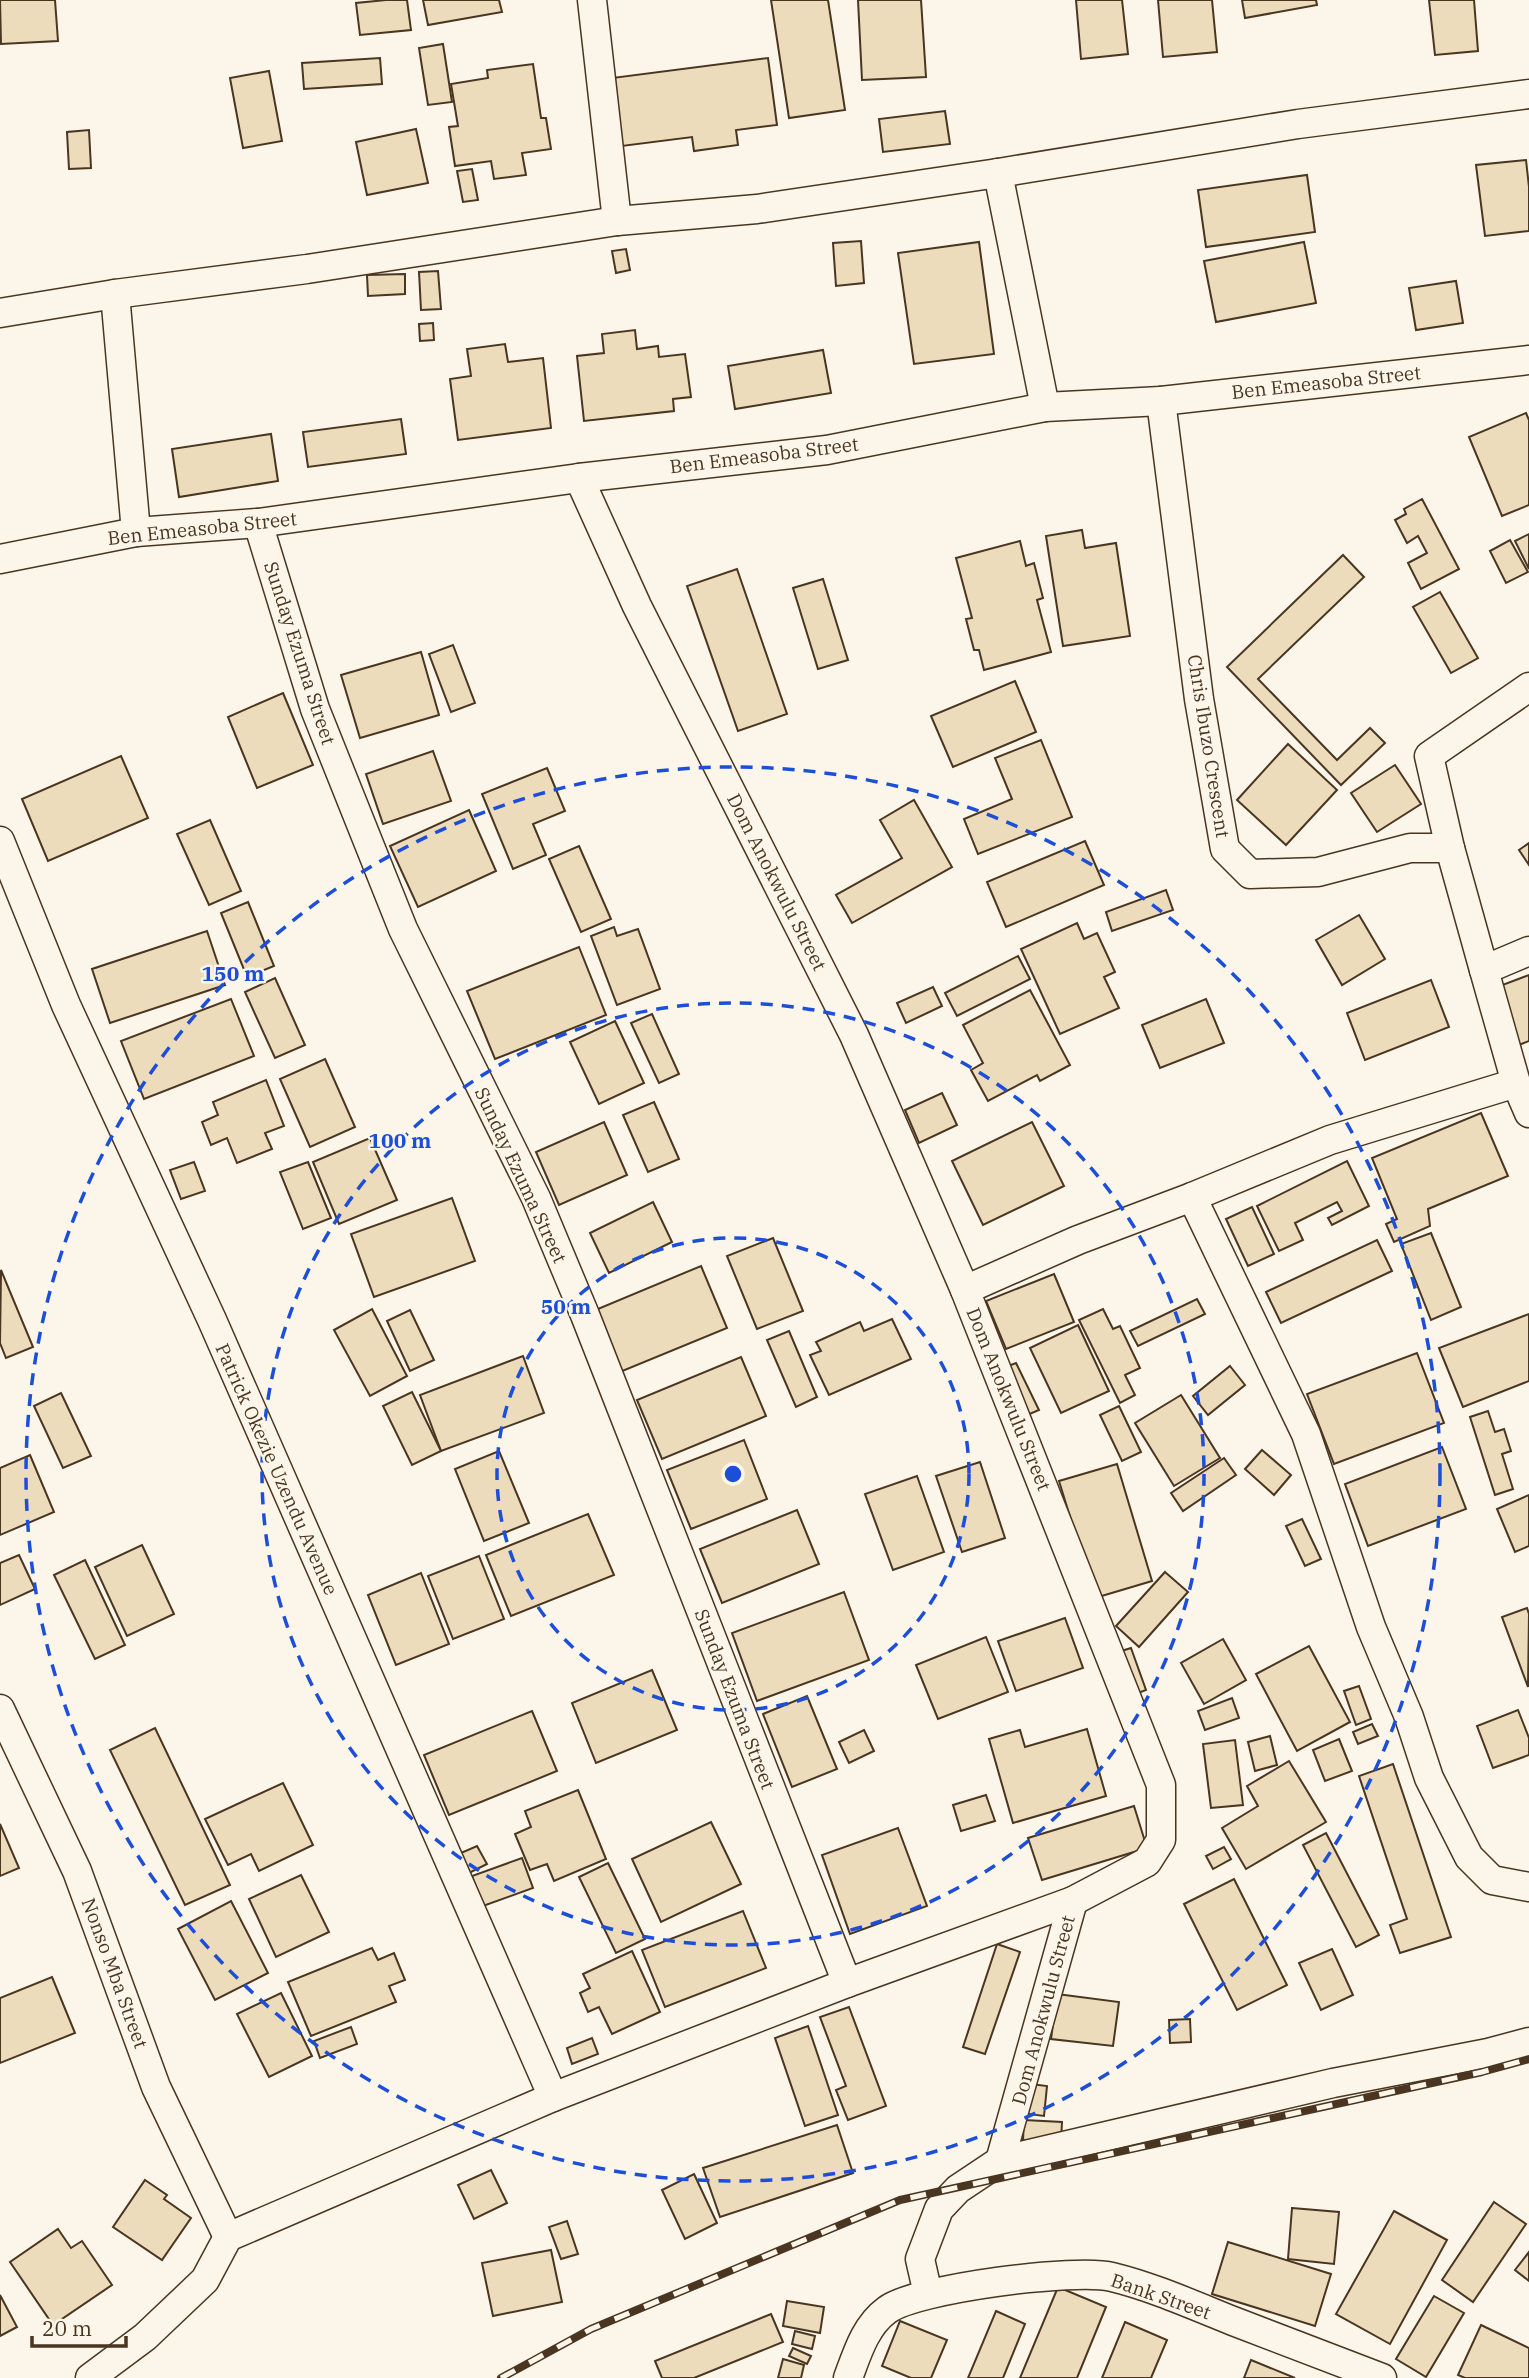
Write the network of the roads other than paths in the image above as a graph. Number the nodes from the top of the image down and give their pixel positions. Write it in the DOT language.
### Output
graph roads {
  1 [pos="592,0"];
  2 [pos="1529,94"];
  3 [pos="998,173"];
  4 [pos="617,221"];
  5 [pos="115,294"];
  6 [pos="0,313"];
  7 [pos="1529,360"];
  8 [pos="1161,401"];
  9 [pos="1045,407"];
  10 [pos="579,478"];
  11 [pos="258,523"];
  12 [pos="136,532"];
  13 [pos="0,559"];
  14 [pos="1529,687"];
  15 [pos="0,841"];
  16 [pos="1450,848"];
  17 [pos="1529,951"];
  18 [pos="1484,970"];
  19 [pos="1516,1083"];
  20 [pos="1529,1113"];
  21 [pos="1192,1197"];
  22 [pos="965,1290"];
  23 [pos="0,1709"];
  24 [pos="1529,1887"];
  25 [pos="1073,1901"];
  26 [pos="847,1983"];
  27 [pos="1529,2042"];
  28 [pos="553,2097"];
  29 [pos="1000,2161"];
  30 [pos="228,2237"];
  31 [pos="928,2294"];
  32 [pos="90,2378"];
  33 [pos="848,2378"];
  34 [pos="1382,2378"];
  1 -- 4 [label="street"];
  2 -- 3 [label="street"];
  3 -- 4 [label="street"];
  3 -- 9 [label="street"];
  4 -- 5 [label="street"];
  5 -- 6 [label="street"];
  5 -- 12 [label="street"];
  7 -- 8 [label="street, Ben Emeasoba Street"];
  8 -- 9 [label="street, Ben Emeasoba Street"];
  8 -- 16 [label="street, Chris Ibuzo Crescent"];
  9 -- 10 [label="street, Ben Emeasoba Street"];
  10 -- 11 [label="street, Ben Emeasoba Street"];
  10 -- 22 [label="street, Dom Anokwulu Street"];
  11 -- 12 [label="street, Ben Emeasoba Street"];
  11 -- 26 [label="street, Sunday Ezuma Street"];
  12 -- 13 [label="street, Ben Emeasoba Street"];
  14 -- 16 [label="street"];
  15 -- 28 [label="street, Patrick Okezie Uzendu Avenue"];
  16 -- 18 [label="street"];
  17 -- 18 [label="street"];
  18 -- 19 [label="street"];
  19 -- 20 [label="street"];
  19 -- 21 [label="street"];
  21 -- 22 [label="street"];
  21 -- 24 [label="street"];
  22 -- 25 [label="street, Dom Anokwulu Street"];
  23 -- 30 [label="street, Nonso Mba Street"];
  25 -- 26 [label="street"];
  25 -- 29 [label="street, Dom Anokwulu Street"];
  26 -- 28 [label="street"];
  27 -- 29 [label="street"];
  28 -- 30 [label="street"];
  29 -- 31 [label="street"];
  30 -- 32 [label="street"];
  31 -- 33 [label="street, Bank Street"];
  31 -- 34 [label="street, Bank Street"];
}
